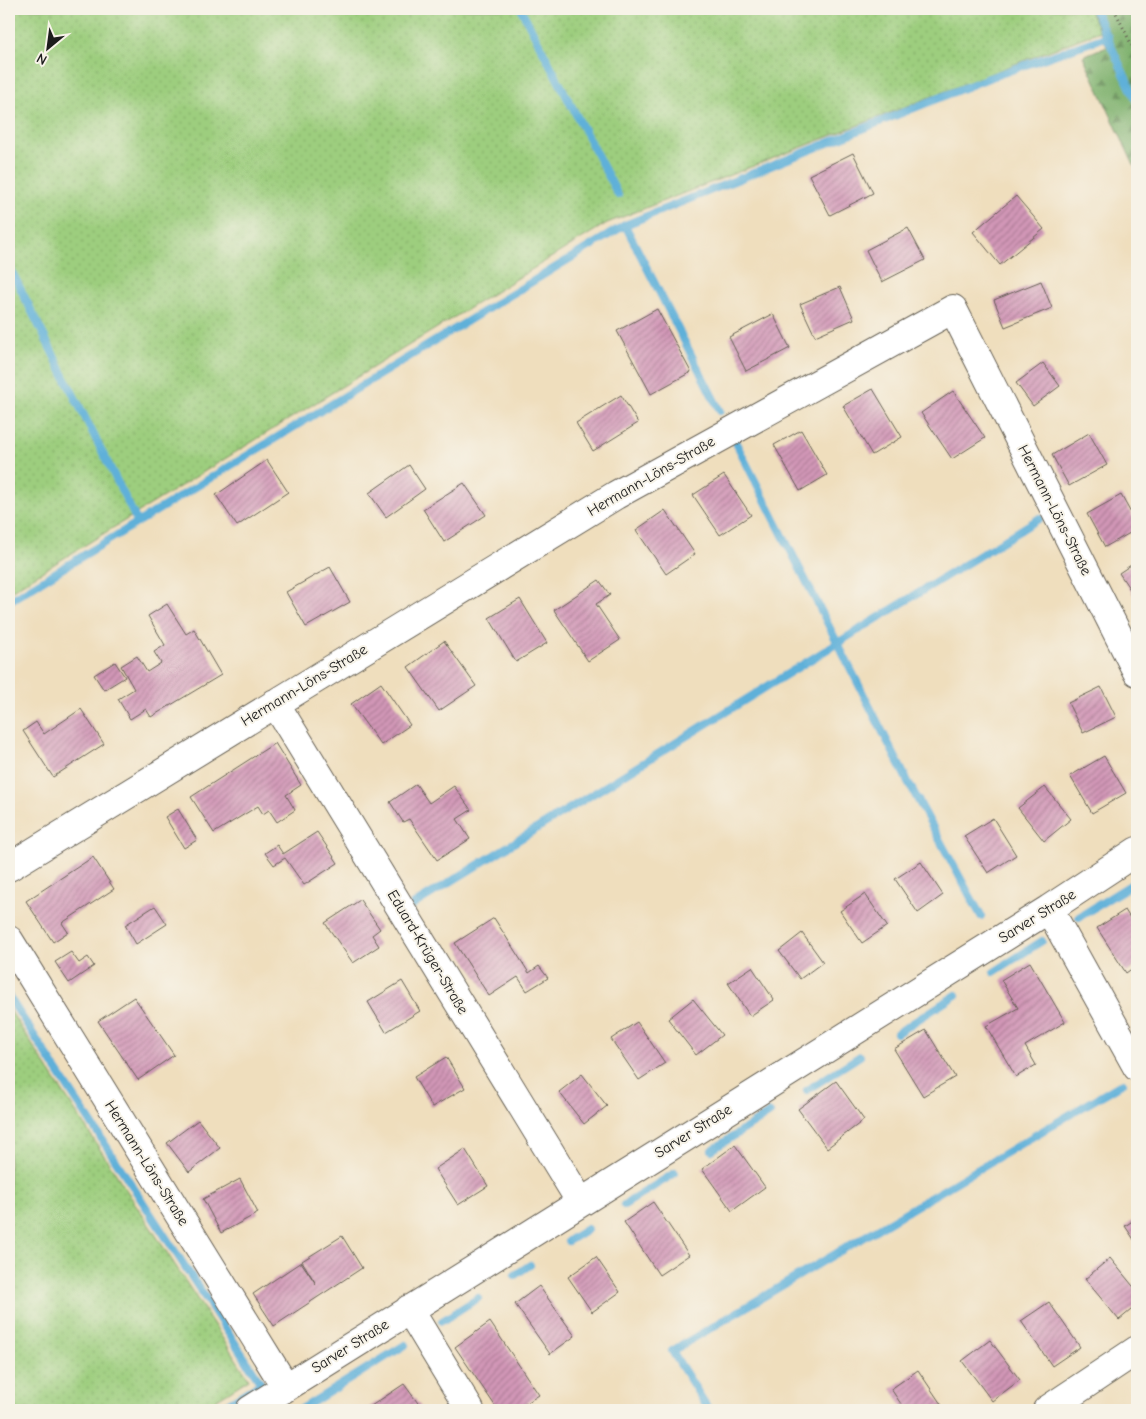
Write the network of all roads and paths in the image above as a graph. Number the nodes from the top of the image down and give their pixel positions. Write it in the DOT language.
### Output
graph roads {
  1 [pos="1114,9"];
  2 [pos="1137,56"];
  3 [pos="1137,672"];
  4 [pos="275,702"];
  5 [pos="1137,851"];
  6 [pos="9,867"];
  7 [pos="1050,909"];
  8 [pos="9,940"];
  9 [pos="1137,1067"];
  10 [pos="580,1201"];
  11 [pos="410,1309"];
  12 [pos="1137,1350"];
  13 [pos="284,1386"];
  14 [pos="250,1410"];
  15 [pos="470,1410"];
  16 [pos="1047,1410"];
  1 -- 2 [label="path"];
  3 -- 4 [label="street, Hermann-Löns-Straße"];
  4 -- 6 [label="street, Hermann-Löns-Straße"];
  4 -- 10 [label="street, Eduard-Krüger-Straße"];
  5 -- 7 [label="street, Sarver Straße"];
  7 -- 9 [label="street"];
  7 -- 10 [label="street, Sarver Straße"];
  8 -- 13 [label="street, Hermann-Löns-Straße"];
  10 -- 11 [label="street, Sarver Straße"];
  11 -- 13 [label="street, Sarver Straße"];
  11 -- 15 [label="street"];
  12 -- 16 [label="street"];
  13 -- 14 [label="street, Sarver Straße"];
}
